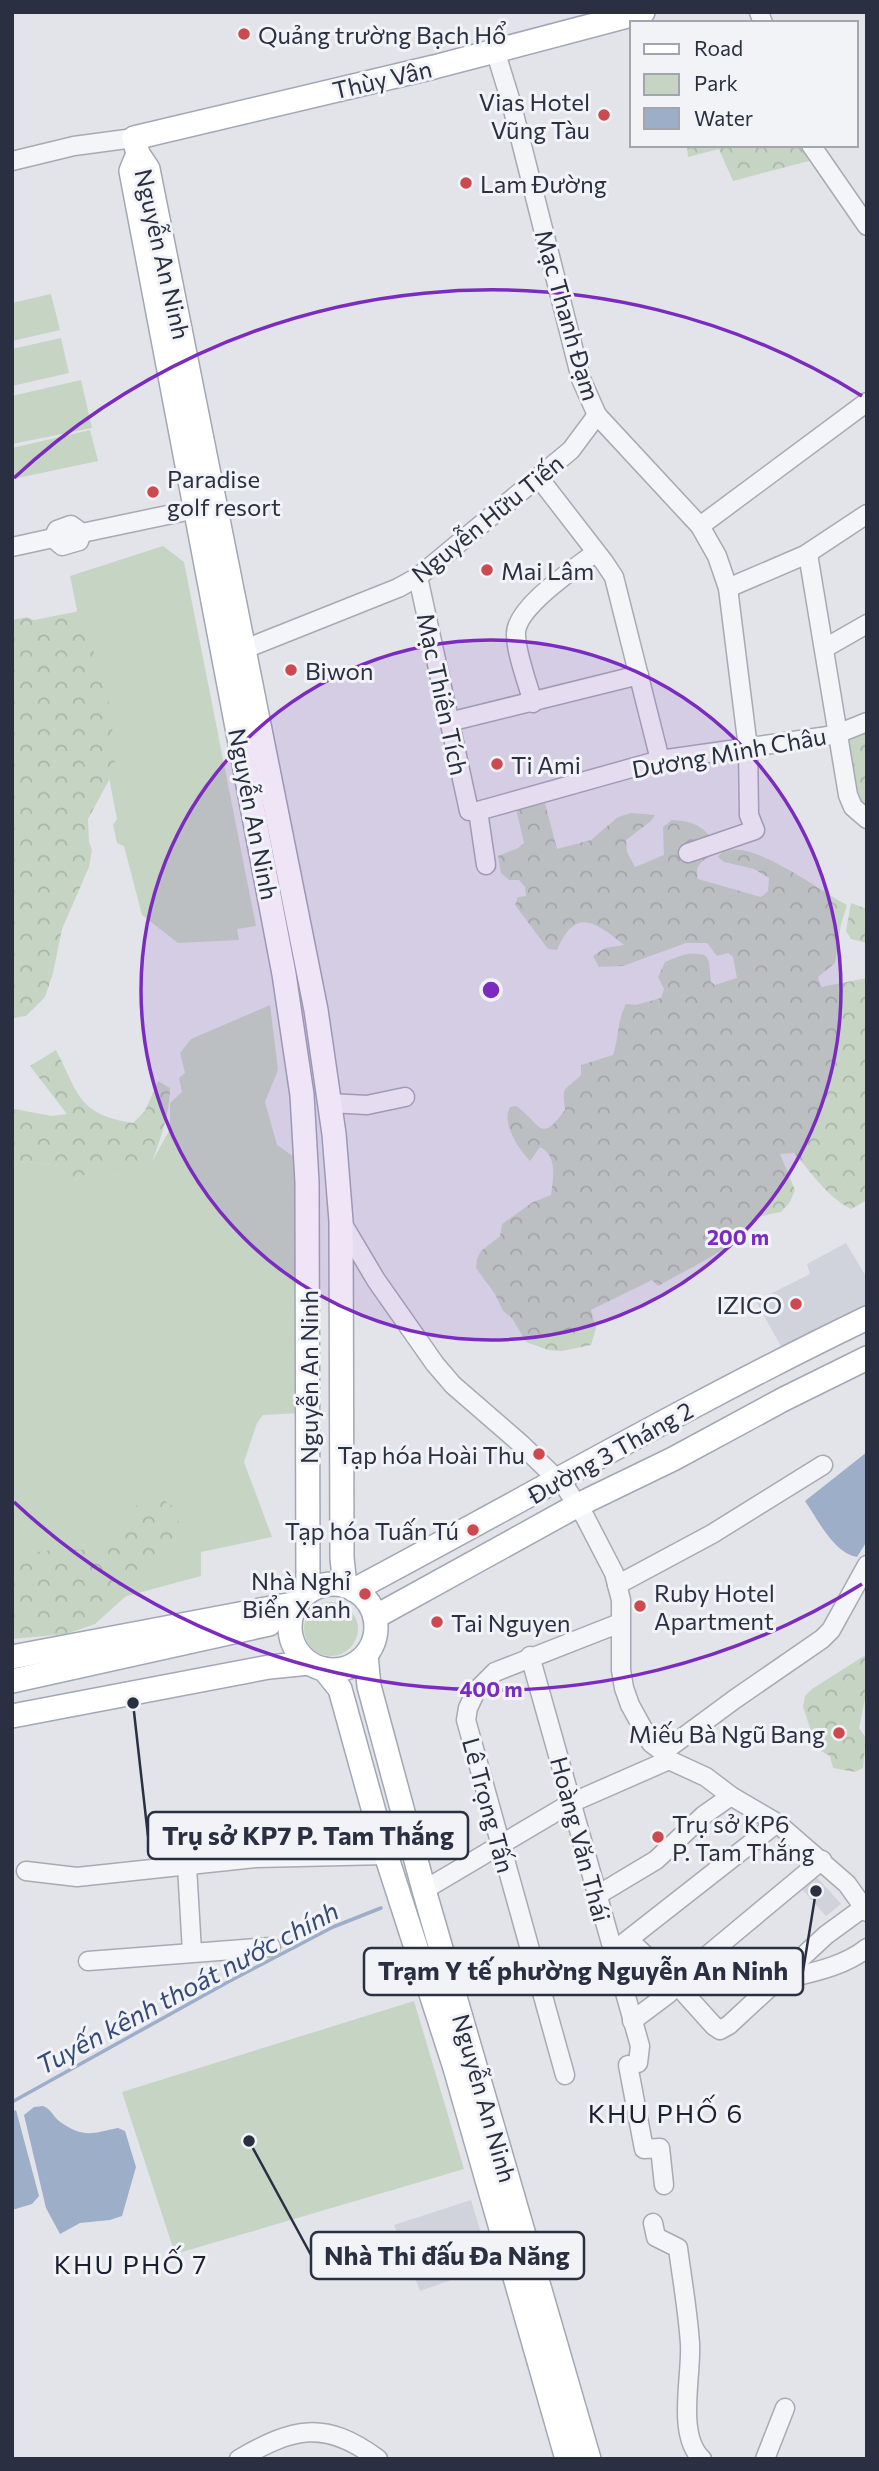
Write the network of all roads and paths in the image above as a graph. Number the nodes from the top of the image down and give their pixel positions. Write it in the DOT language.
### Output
graph roads {
  1 [pos="643,12"];
  2 [pos="495,50"];
  3 [pos="136,146"];
  4 [pos="812,147"];
  5 [pos="12,161"];
  6 [pos="867,226"];
  7 [pos="867,402"];
  8 [pos="597,415"];
  9 [pos="539,478"];
  10 [pos="207,506"];
  11 [pos="867,514"];
  12 [pos="700,526"];
  13 [pos="12,547"];
  14 [pos="596,552"];
  15 [pos="808,554"];
  16 [pos="418,577"];
  17 [pos="728,587"];
  18 [pos="867,624"];
  19 [pos="825,648"];
  20 [pos="245,649"];
  21 [pos="639,675"];
  22 [pos="533,703"];
  23 [pos="449,722"];
  24 [pos="867,722"];
  25 [pos="837,734"];
  26 [pos="748,748"];
  27 [pos="660,760"];
  28 [pos="473,811"];
  29 [pos="867,819"];
  30 [pos="688,852"];
  31 [pos="486,865"];
  32 [pos="308,968"];
  33 [pos="284,974"];
  34 [pos="405,1097"];
  35 [pos="329,1103"];
  36 [pos="336,1178"];
  37 [pos="307,1182"];
  38 [pos="308,1215"];
  39 [pos="341,1221"];
  40 [pos="867,1318"];
  41 [pos="867,1328"];
  42 [pos="867,1357"];
  43 [pos="867,1373"];
  44 [pos="823,1465"];
  45 [pos="572,1498"];
  46 [pos="867,1565"];
  47 [pos="617,1585"];
  48 [pos="354,1591"];
  49 [pos="299,1604"];
  50 [pos="620,1623"];
  51 [pos="376,1625"];
  52 [pos="366,1655"];
  53 [pos="530,1656"];
  54 [pos="12,1657"];
  55 [pos="311,1662"];
  56 [pos="12,1681"];
  57 [pos="12,1701"];
  58 [pos="12,1716"];
  59 [pos="666,1756"];
  60 [pos="731,1796"];
  61 [pos="571,1803"];
  62 [pos="777,1823"];
  63 [pos="499,1845"];
  64 [pos="386,1855"];
  65 [pos="822,1860"];
  66 [pos="187,1866"];
  67 [pos="26,1871"];
  68 [pos="424,1890"];
  69 [pos="596,1896"];
  70 [pos="865,1910"];
  71 [pos="629,1940"];
  72 [pos="271,1947"];
  73 [pos="867,1948"];
  74 [pos="192,1952"];
  75 [pos="612,1952"];
  76 [pos="89,1961"];
  77 [pos="774,1982"];
  78 [pos="677,1985"];
  79 [pos="632,2021"];
  80 [pos="465,2065"];
  81 [pos="565,2075"];
  82 [pos="664,2185"];
  83 [pos="653,2223"];
  84 [pos="785,2408"];
  85 [pos="239,2459"];
  86 [pos="377,2459"];
  87 [pos="567,2459"];
  88 [pos="589,2459"];
  89 [pos="702,2459"];
  90 [pos="765,2459"];
  1 -- 2 [label="main road, Thùy Vân"];
  2 -- 3 [label="main road, Thùy Vân"];
  2 -- 8 [label="street, Mạc Thanh Đạm"];
  3 -- 5 [label="street"];
  3 -- 10 [label="main road, Nguyễn An Ninh"];
  4 -- 6 [label="street"];
  7 -- 12 [label="street"];
  8 -- 9 [label="street, Nguyễn Hữu Tiến"];
  8 -- 12 [label="street, Mạc Thanh Đạm"];
  9 -- 14 [label="street"];
  9 -- 16 [label="street, Nguyễn Hữu Tiến"];
  10 -- 13 [label="street"];
  10 -- 20 [label="main road, Nguyễn An Ninh"];
  10 -- 33 [label="main road, Nguyễn An Ninh"];
  11 -- 15 [label="street"];
  12 -- 17 [label="street, Mạc Thanh Đạm"];
  14 -- 21 [label="street"];
  14 -- 22 [label="street"];
  15 -- 17 [label="street"];
  15 -- 19 [label="street"];
  16 -- 20 [label="street, Nguyễn Hữu Tiến"];
  16 -- 23 [label="street, Mạc Thiên Tích"];
  17 -- 26 [label="street, Mạc Thanh Đạm"];
  18 -- 19 [label="street"];
  19 -- 25 [label="street"];
  20 -- 32 [label="main road, Nguyễn An Ninh"];
  21 -- 22 [label="street"];
  21 -- 27 [label="street"];
  22 -- 23 [label="street"];
  23 -- 28 [label="street, Mạc Thiên Tích"];
  24 -- 25 [label="street, Dương Minh Châu"];
  25 -- 26 [label="street, Dương Minh Châu"];
  25 -- 29 [label="street"];
  26 -- 27 [label="street, Dương Minh Châu"];
  26 -- 30 [label="street, Mạc Thanh Đạm"];
  27 -- 28 [label="street, Dương Minh Châu"];
  28 -- 31 [label="street, Mạc Thiên Tích"];
  32 -- 33 [label="main road"];
  32 -- 35 [label="main road, Nguyễn An Ninh"];
  33 -- 37 [label="main road, Nguyễn An Ninh"];
  34 -- 35 [label="street"];
  35 -- 36 [label="main road, Nguyễn An Ninh"];
  36 -- 37 [label="main road"];
  36 -- 39 [label="main road, Nguyễn An Ninh"];
  37 -- 38 [label="main road, Nguyễn An Ninh"];
  38 -- 39 [label="main road"];
  38 -- 49 [label="main road, Nguyễn An Ninh"];
  39 -- 45 [label="street"];
  39 -- 48 [label="main road, Nguyễn An Ninh"];
  40 -- 45 [label="main road, Đường 3 Tháng 2"];
  41 -- 45 [label="main road, Đường 3 Tháng 2"];
  42 -- 45 [label="main road, Đường 3 Tháng 2"];
  43 -- 45 [label="main road, Đường 3 Tháng 2"];
  44 -- 47 [label="street"];
  45 -- 47 [label="street"];
  45 -- 48 [label="main road, Đường 3 Tháng 2"];
  45 -- 51 [label="main road, Đường 3 Tháng 2"];
  46 -- 59 [label="street"];
  47 -- 50 [label="street"];
  48 -- 49 [label="main road"];
  48 -- 51 [label="main road"];
  49 -- 54 [label="main road"];
  49 -- 55 [label="main road"];
  49 -- 56 [label="main road"];
  50 -- 53 [label="street, Lê Trọng Tấn"];
  50 -- 59 [label="street"];
  51 -- 52 [label="main road"];
  52 -- 55 [label="main road"];
  52 -- 68 [label="main road, Nguyễn An Ninh"];
  53 -- 61 [label="street, Hoàng Văn Thái"];
  53 -- 63 [label="street, Lê Trọng Tấn"];
  55 -- 57 [label="main road"];
  55 -- 58 [label="main road"];
  55 -- 64 [label="main road, Nguyễn An Ninh"];
  59 -- 60 [label="street"];
  59 -- 61 [label="street"];
  60 -- 62 [label="street"];
  60 -- 69 [label="street"];
  61 -- 63 [label="street"];
  61 -- 69 [label="street, Hoàng Văn Thái"];
  62 -- 65 [label="street"];
  62 -- 71 [label="street"];
  63 -- 68 [label="street"];
  63 -- 81 [label="street, Lê Trọng Tấn"];
  64 -- 66 [label="street"];
  64 -- 80 [label="main road, Nguyễn An Ninh"];
  65 -- 70 [label="street"];
  65 -- 78 [label="street"];
  66 -- 67 [label="street"];
  66 -- 74 [label="street"];
  68 -- 80 [label="main road, Nguyễn An Ninh"];
  69 -- 75 [label="street, Hoàng Văn Thái"];
  70 -- 77 [label="street"];
  71 -- 75 [label="street"];
  71 -- 78 [label="street"];
  72 -- 74 [label="street"];
  73 -- 77 [label="street"];
  74 -- 76 [label="street"];
  75 -- 79 [label="street, Hoàng Văn Thái"];
  77 -- 78 [label="street"];
  78 -- 79 [label="street"];
  79 -- 82 [label="street, Hoàng Văn Thái"];
  80 -- 87 [label="main road, Nguyễn An Ninh"];
  80 -- 88 [label="main road, Nguyễn An Ninh"];
  83 -- 89 [label="street"];
  84 -- 90 [label="street"];
  85 -- 86 [label="street"];
}
